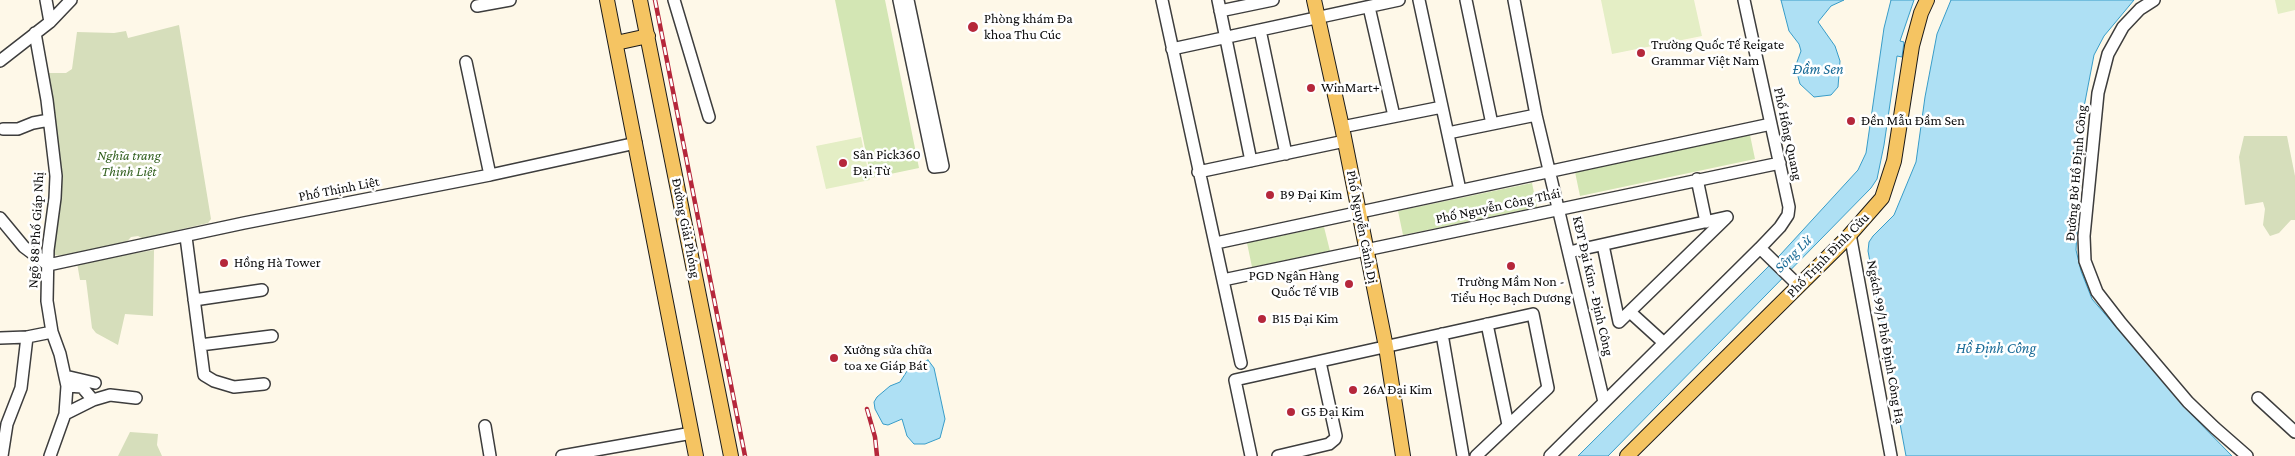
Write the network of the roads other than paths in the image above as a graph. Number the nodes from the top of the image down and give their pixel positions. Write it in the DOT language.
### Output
graph roads {
  1 [pos="46,0"];
  2 [pos="71,0"];
  3 [pos="510,0"];
  4 [pos="607,0"];
  5 [pos="640,0"];
  6 [pos="674,0"];
  7 [pos="899,0"];
  8 [pos="908,0"];
  9 [pos="1162,0"];
  10 [pos="1273,0"];
  11 [pos="1314,0"];
  12 [pos="1399,0"];
  13 [pos="1419,0"];
  14 [pos="1466,0"];
  15 [pos="1515,0"];
  16 [pos="1744,0"];
  17 [pos="1927,0"];
  18 [pos="2154,0"];
  19 [pos="1219,5"];
  20 [pos="477,6"];
  21 [pos="1369,6"];
  22 [pos="1318,18"];
  23 [pos="50,22"];
  24 [pos="1260,30"];
  25 [pos="35,33"];
  26 [pos="648,36"];
  27 [pos="1226,38"];
  28 [pos="616,43"];
  29 [pos="1172,49"];
  30 [pos="0,61"];
  31 [pos="466,62"];
  32 [pos="1442,107"];
  33 [pos="1536,115"];
  34 [pos="1394,116"];
  35 [pos="709,117"];
  36 [pos="49,120"];
  37 [pos="1492,124"];
  38 [pos="1771,124"];
  39 [pos="1342,127"];
  40 [pos="3,129"];
  41 [pos="1448,133"];
  42 [pos="1345,142"];
  43 [pos="636,143"];
  44 [pos="1286,154"];
  45 [pos="1251,161"];
  46 [pos="1780,163"];
  47 [pos="1550,170"];
  48 [pos="1198,172"];
  49 [pos="490,175"];
  50 [pos="1697,179"];
  51 [pos="1460,190"];
  52 [pos="1560,208"];
  53 [pos="1359,212"];
  54 [pos="0,218"];
  55 [pos="1706,222"];
  56 [pos="1850,234"];
  57 [pos="186,237"];
  58 [pos="1216,243"];
  59 [pos="1602,245"];
  60 [pos="1760,248"];
  61 [pos="1367,249"];
  62 [pos="1569,252"];
  63 [pos="48,265"];
  64 [pos="1223,280"];
  65 [pos="1795,282"];
  66 [pos="262,290"];
  67 [pos="194,300"];
  68 [pos="1630,312"];
  69 [pos="1487,324"];
  70 [pos="52,332"];
  71 [pos="1442,334"];
  72 [pos="272,336"];
  73 [pos="27,337"];
  74 [pos="0,338"];
  75 [pos="1663,342"];
  76 [pos="200,346"];
  77 [pos="1386,347"];
  78 [pos="1320,362"];
  79 [pos="1241,363"];
  80 [pos="66,381"];
  81 [pos="95,383"];
  82 [pos="264,384"];
  83 [pos="136,398"];
  84 [pos="2258,398"];
  85 [pos="93,400"];
  86 [pos="1604,402"];
  87 [pos="65,414"];
  88 [pos="1508,425"];
  89 [pos="485,426"];
  90 [pos="2295,432"];
  91 [pos="692,433"];
  92 [pos="2,456"];
  93 [pos="50,456"];
  94 [pos="490,456"];
  95 [pos="562,456"];
  96 [pos="696,456"];
  97 [pos="731,456"];
  98 [pos="1251,456"];
  99 [pos="1278,456"];
  100 [pos="1403,456"];
  101 [pos="1463,456"];
  102 [pos="1476,456"];
  103 [pos="1550,456"];
  104 [pos="1627,456"];
  105 [pos="1891,456"];
  106 [pos="2247,456"];
  1 -- 23 [label="street"];
  2 -- 23 [label="street"];
  3 -- 20 [label="street"];
  4 -- 28 [label="main road"];
  5 -- 26 [label="main road, Đường Giải Phóng"];
  6 -- 35 [label="street"];
  7 -- 8 [label="street"];
  9 -- 29 [label="street"];
  10 -- 19 [label="street"];
  11 -- 22 [label="main road, Phố Nguyễn Cảnh Dị"];
  12 -- 21 [label="street"];
  13 -- 32 [label="street"];
  14 -- 37 [label="street"];
  15 -- 33 [label="street, KĐT Đại Kim - Định Công"];
  16 -- 38 [label="street, Phố Hồng Quang"];
  17 -- 56 [label="main road, Phố Trịnh Đình Cửu"];
  18 -- 106 [label="street, Đường Bờ Hồ Định Công"];
  19 -- 27 [label="street"];
  21 -- 22 [label="street"];
  21 -- 34 [label="street"];
  22 -- 24 [label="street"];
  22 -- 39 [label="main road, Phố Nguyễn Cảnh Dị"];
  23 -- 25 [label="street"];
  24 -- 27 [label="street"];
  24 -- 44 [label="street"];
  25 -- 30 [label="street"];
  25 -- 36 [label="street, Ngõ 88 Phố Giáp Nhị"];
  26 -- 28 [label="main road"];
  26 -- 97 [label="main road, Đường Giải Phóng"];
  27 -- 29 [label="street"];
  27 -- 45 [label="street"];
  28 -- 43 [label="main road"];
  29 -- 48 [label="street"];
  31 -- 49 [label="street"];
  32 -- 34 [label="street"];
  32 -- 41 [label="street"];
  33 -- 37 [label="street"];
  33 -- 47 [label="street, KĐT Đại Kim - Định Công"];
  34 -- 39 [label="street"];
  36 -- 40 [label="street"];
  36 -- 63 [label="street, Ngõ 88 Phố Giáp Nhị"];
  37 -- 41 [label="street"];
  38 -- 46 [label="street, Phố Hồng Quang"];
  38 -- 47 [label="street, Phố Nguyễn Công Thái"];
  39 -- 42 [label="main road, Phố Nguyễn Cảnh Dị"];
  41 -- 51 [label="street"];
  42 -- 44 [label="street"];
  42 -- 53 [label="main road, Phố Nguyễn Cảnh Dị"];
  43 -- 49 [label="street, Phố Thịnh Liệt"];
  43 -- 91 [label="main road"];
  44 -- 45 [label="street"];
  45 -- 48 [label="street"];
  46 -- 50 [label="street, Phố Nguyễn Công Thái"];
  46 -- 60 [label="street, Phố Hồng Quang"];
  47 -- 51 [label="street, Phố Nguyễn Công Thái"];
  47 -- 52 [label="street, KĐT Đại Kim - Định Công"];
  48 -- 58 [label="street"];
  49 -- 57 [label="street, Phố Thịnh Liệt"];
  50 -- 52 [label="street, Phố Nguyễn Công Thái"];
  50 -- 55 [label="street"];
  51 -- 53 [label="street, Phố Nguyễn Công Thái"];
  52 -- 61 [label="street, Phố Nguyễn Công Thái"];
  52 -- 62 [label="street, KĐT Đại Kim - Định Công"];
  53 -- 58 [label="street, Phố Nguyễn Công Thái"];
  53 -- 61 [label="main road, Phố Nguyễn Cảnh Dị"];
  54 -- 63 [label="street"];
  55 -- 59 [label="street"];
  55 -- 68 [label="street"];
  56 -- 65 [label="main road, Phố Trịnh Đình Cửu"];
  56 -- 105 [label="street, Ngách 99/1 Phố Định Công Hạ"];
  57 -- 63 [label="street, Phố Thịnh Liệt"];
  57 -- 67 [label="street"];
  58 -- 64 [label="street"];
  59 -- 62 [label="street"];
  59 -- 68 [label="street, KĐT Đại Kim - Định Công"];
  60 -- 65 [label="street"];
  60 -- 75 [label="street"];
  61 -- 64 [label="street, Phố Nguyễn Công Thái"];
  61 -- 77 [label="main road, Phố Nguyễn Cảnh Dị"];
  62 -- 86 [label="street, KĐT Đại Kim - Định Công"];
  63 -- 70 [label="street, Ngõ 88 Phố Giáp Nhị"];
  64 -- 79 [label="street"];
  65 -- 104 [label="main road, Phố Trịnh Đình Cửu"];
  66 -- 67 [label="street"];
  67 -- 76 [label="street"];
  68 -- 75 [label="street"];
  69 -- 71 [label="street"];
  69 -- 88 [label="street"];
  69 -- 88 [label="street"];
  70 -- 73 [label="street"];
  70 -- 80 [label="street, Ngõ 88 Phố Giáp Nhị"];
  71 -- 77 [label="street"];
  71 -- 101 [label="street"];
  72 -- 76 [label="street"];
  73 -- 74 [label="street"];
  73 -- 92 [label="street"];
  75 -- 86 [label="street"];
  76 -- 82 [label="street"];
  77 -- 78 [label="street"];
  77 -- 100 [label="main road, Phố Nguyễn Cảnh Dị"];
  78 -- 98 [label="street"];
  78 -- 99 [label="street"];
  80 -- 81 [label="street"];
  80 -- 85 [label="street"];
  80 -- 87 [label="street, Ngõ 88 Phố Giáp Nhị"];
  83 -- 85 [label="street"];
  84 -- 90 [label="street"];
  85 -- 87 [label="street"];
  86 -- 103 [label="street"];
  87 -- 93 [label="street, Ngõ 88 Phố Giáp Nhị"];
  88 -- 102 [label="street"];
  89 -- 94 [label="street"];
  91 -- 95 [label="street"];
  91 -- 96 [label="main road"];
}
